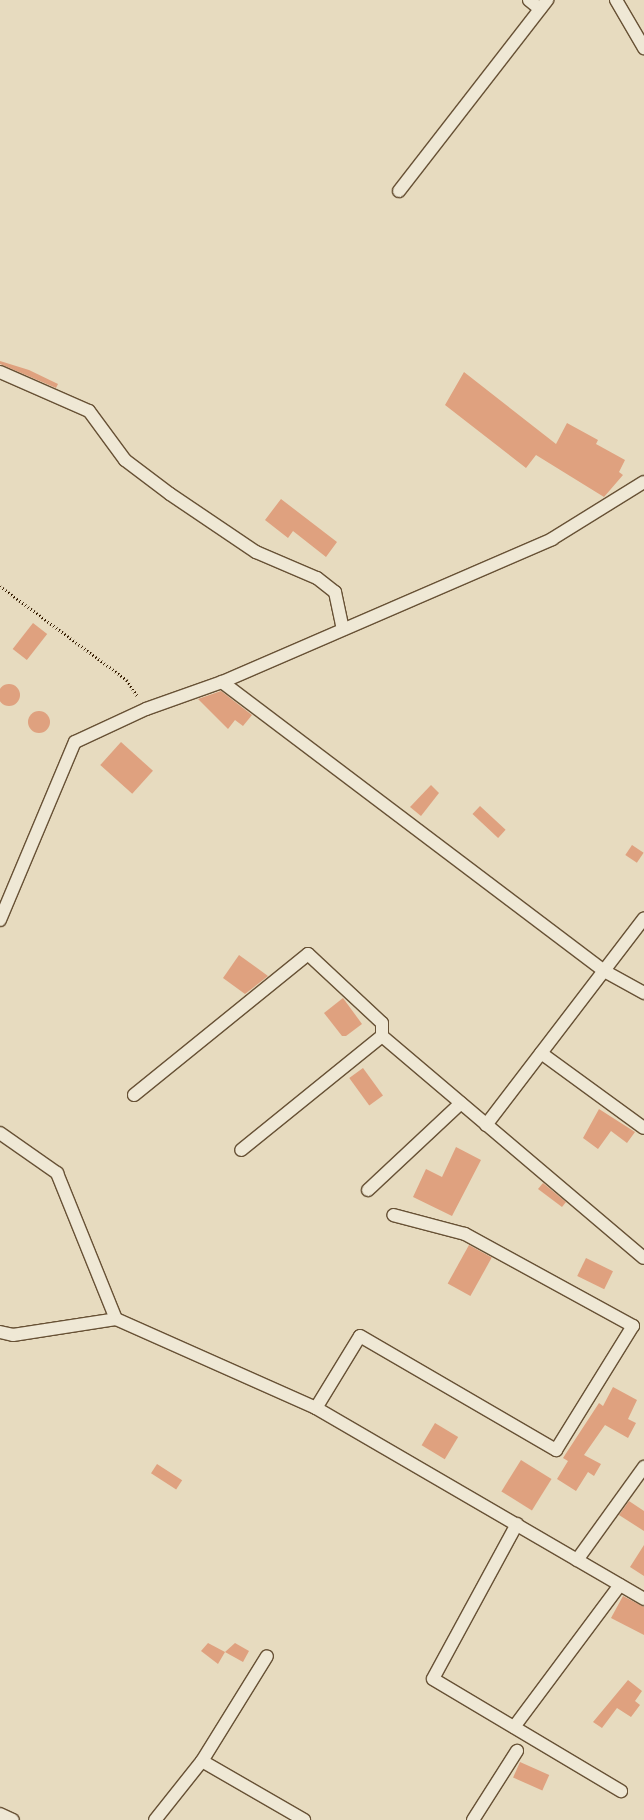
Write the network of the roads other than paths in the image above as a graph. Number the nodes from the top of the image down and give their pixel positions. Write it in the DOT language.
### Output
graph roads {
  1 [pos="529,0"];
  2 [pos="616,0"];
  3 [pos="544,5"];
  4 [pos="644,48"];
  5 [pos="399,191"];
  6 [pos="0,372"];
  7 [pos="644,482"];
  8 [pos="343,629"];
  9 [pos="222,682"];
  10 [pos="644,918"];
  11 [pos="0,920"];
  12 [pos="604,971"];
  13 [pos="644,993"];
  14 [pos="382,1036"];
  15 [pos="541,1053"];
  16 [pos="134,1094"];
  17 [pos="461,1103"];
  18 [pos="486,1125"];
  19 [pos="644,1128"];
  20 [pos="0,1133"];
  21 [pos="240,1150"];
  22 [pos="368,1190"];
  23 [pos="393,1215"];
  24 [pos="644,1256"];
  25 [pos="116,1319"];
  26 [pos="0,1332"];
  27 [pos="316,1408"];
  28 [pos="644,1467"];
  29 [pos="517,1524"];
  30 [pos="577,1560"];
  31 [pos="620,1585"];
  32 [pos="644,1598"];
  33 [pos="267,1656"];
  34 [pos="514,1727"];
  35 [pos="516,1752"];
  36 [pos="202,1761"];
  37 [pos="621,1791"];
  38 [pos="0,1814"];
  39 [pos="13,1820"];
  40 [pos="155,1820"];
  41 [pos="304,1820"];
  42 [pos="473,1820"];
  1 -- 3 [label="street"];
  2 -- 4 [label="street"];
  3 -- 5 [label="street"];
  6 -- 8 [label="street"];
  7 -- 8 [label="street"];
  8 -- 9 [label="street"];
  9 -- 11 [label="street"];
  9 -- 12 [label="street"];
  10 -- 12 [label="street"];
  12 -- 13 [label="street"];
  12 -- 15 [label="street"];
  14 -- 16 [label="street"];
  14 -- 17 [label="street"];
  14 -- 21 [label="street"];
  15 -- 18 [label="street"];
  15 -- 19 [label="street"];
  17 -- 18 [label="street"];
  17 -- 22 [label="street"];
  18 -- 24 [label="street"];
  20 -- 25 [label="street"];
  23 -- 27 [label="street"];
  25 -- 26 [label="street"];
  25 -- 27 [label="street"];
  27 -- 29 [label="street"];
  28 -- 30 [label="street"];
  29 -- 30 [label="street"];
  29 -- 34 [label="street"];
  30 -- 31 [label="street"];
  31 -- 32 [label="street"];
  31 -- 34 [label="street"];
  33 -- 36 [label="street"];
  34 -- 37 [label="street"];
  35 -- 42 [label="street"];
  36 -- 40 [label="street"];
  36 -- 41 [label="street"];
  38 -- 39 [label="street"];
}
